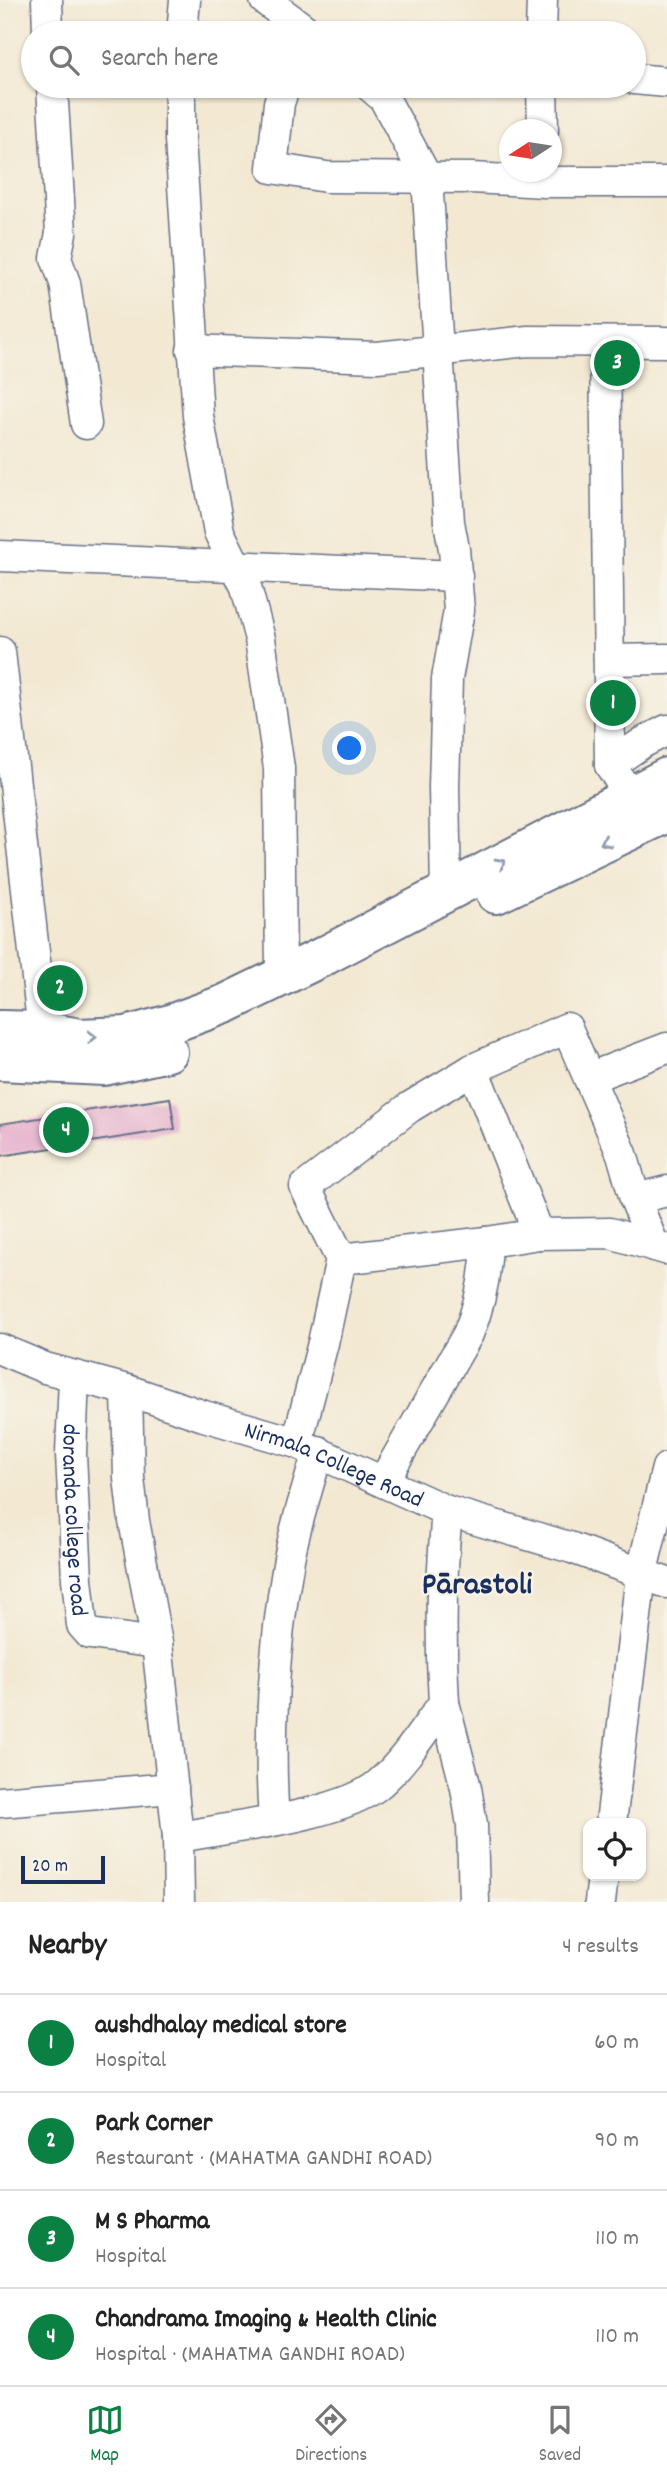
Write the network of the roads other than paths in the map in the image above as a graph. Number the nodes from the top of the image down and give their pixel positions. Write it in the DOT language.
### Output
graph roads {
  1 [pos="47,0"];
  2 [pos="184,0"];
  3 [pos="265,0"];
  4 [pos="542,0"];
  5 [pos="50,21"];
  6 [pos="183,21"];
  7 [pos="292,21"];
  8 [pos="541,21"];
  9 [pos="646,80"];
  10 [pos="667,82"];
  11 [pos="53,98"];
  12 [pos="180,98"];
  13 [pos="281,98"];
  14 [pos="384,98"];
  15 [pos="542,98"];
  16 [pos="543,119"];
  17 [pos="499,177"];
  18 [pos="427,178"];
  19 [pos="562,178"];
  20 [pos="667,181"];
  21 [pos="667,342"];
  22 [pos="605,343"];
  23 [pos="439,349"];
  24 [pos="192,350"];
  25 [pos="86,424"];
  26 [pos="0,556"];
  27 [pos="236,566"];
  28 [pos="457,576"];
  29 [pos="0,652"];
  30 [pos="667,659"];
  31 [pos="609,660"];
  32 [pos="667,730"];
  33 [pos="667,777"];
  34 [pos="620,780"];
  35 [pos="667,813"];
  36 [pos="446,892"];
  37 [pos="281,976"];
  38 [pos="0,1030"];
  39 [pos="43,1031"];
  40 [pos="667,1048"];
  41 [pos="0,1060"];
  42 [pos="472,1069"];
  43 [pos="589,1078"];
  44 [pos="667,1191"];
  45 [pos="635,1199"];
  46 [pos="539,1234"];
  47 [pos="487,1242"];
  48 [pos="661,1248"];
  49 [pos="341,1259"];
  50 [pos="0,1349"];
  51 [pos="74,1376"];
  52 [pos="127,1390"];
  53 [pos="307,1447"];
  54 [pos="667,1468"];
  55 [pos="383,1482"];
  56 [pos="447,1511"];
  57 [pos="654,1579"];
  58 [pos="157,1643"];
  59 [pos="444,1703"];
  60 [pos="173,1788"];
  61 [pos="0,1802"];
  62 [pos="612,1818"];
  63 [pos="274,1820"];
  64 [pos="178,1837"];
  65 [pos="602,1881"];
  66 [pos="179,1902"];
  67 [pos="474,1902"];
  68 [pos="600,1902"];
  1 -- 5 [label="street"];
  2 -- 6 [label="street"];
  3 -- 7 [label="street"];
  4 -- 8 [label="street"];
  9 -- 10 [label="street"];
  11 -- 25 [label="street"];
  12 -- 24 [label="street"];
  13 -- 18 [label="street"];
  14 -- 18 [label="street"];
  15 -- 16 [label="street"];
  17 -- 18 [label="street"];
  18 -- 23 [label="street"];
  19 -- 20 [label="street"];
  21 -- 22 [label="street"];
  22 -- 23 [label="street"];
  22 -- 31 [label="street"];
  23 -- 24 [label="street"];
  23 -- 28 [label="street"];
  24 -- 27 [label="street"];
  26 -- 27 [label="street"];
  27 -- 28 [label="street"];
  27 -- 37 [label="street"];
  28 -- 36 [label="street"];
  29 -- 39 [label="street"];
  30 -- 31 [label="street"];
  31 -- 34 [label="street"];
  32 -- 34 [label="street"];
  33 -- 34 [label="main road"];
  36 -- 34 [label="main road, one-way"];
  35 -- 41 [label="main road, one-way"];
  36 -- 37 [label="main road"];
  39 -- 37 [label="main road, one-way"];
  38 -- 39 [label="main road"];
  40 -- 43 [label="street"];
  42 -- 43 [label="street"];
  42 -- 46 [label="street"];
  42 -- 49 [label="street"];
  43 -- 45 [label="street"];
  44 -- 45 [label="street"];
  45 -- 48 [label="street"];
  46 -- 47 [label="street"];
  46 -- 48 [label="street"];
  47 -- 49 [label="street"];
  47 -- 55 [label="street"];
  49 -- 53 [label="street"];
  50 -- 51 [label="street, Nirmala College Road"];
  51 -- 52 [label="street, Nirmala College Road"];
  51 -- 58 [label="street, doranda college road"];
  52 -- 53 [label="street, Nirmala College Road"];
  52 -- 58 [label="street"];
  53 -- 55 [label="street, Nirmala College Road"];
  53 -- 63 [label="street"];
  54 -- 57 [label="street"];
  55 -- 56 [label="street, Nirmala College Road"];
  56 -- 57 [label="street, Nirmala College Road"];
  56 -- 59 [label="street"];
  57 -- 62 [label="street"];
  58 -- 60 [label="street"];
  59 -- 63 [label="street"];
  59 -- 67 [label="street"];
  60 -- 61 [label="street"];
  60 -- 64 [label="street"];
  63 -- 64 [label="street"];
  64 -- 66 [label="street"];
  65 -- 68 [label="street"];
}
